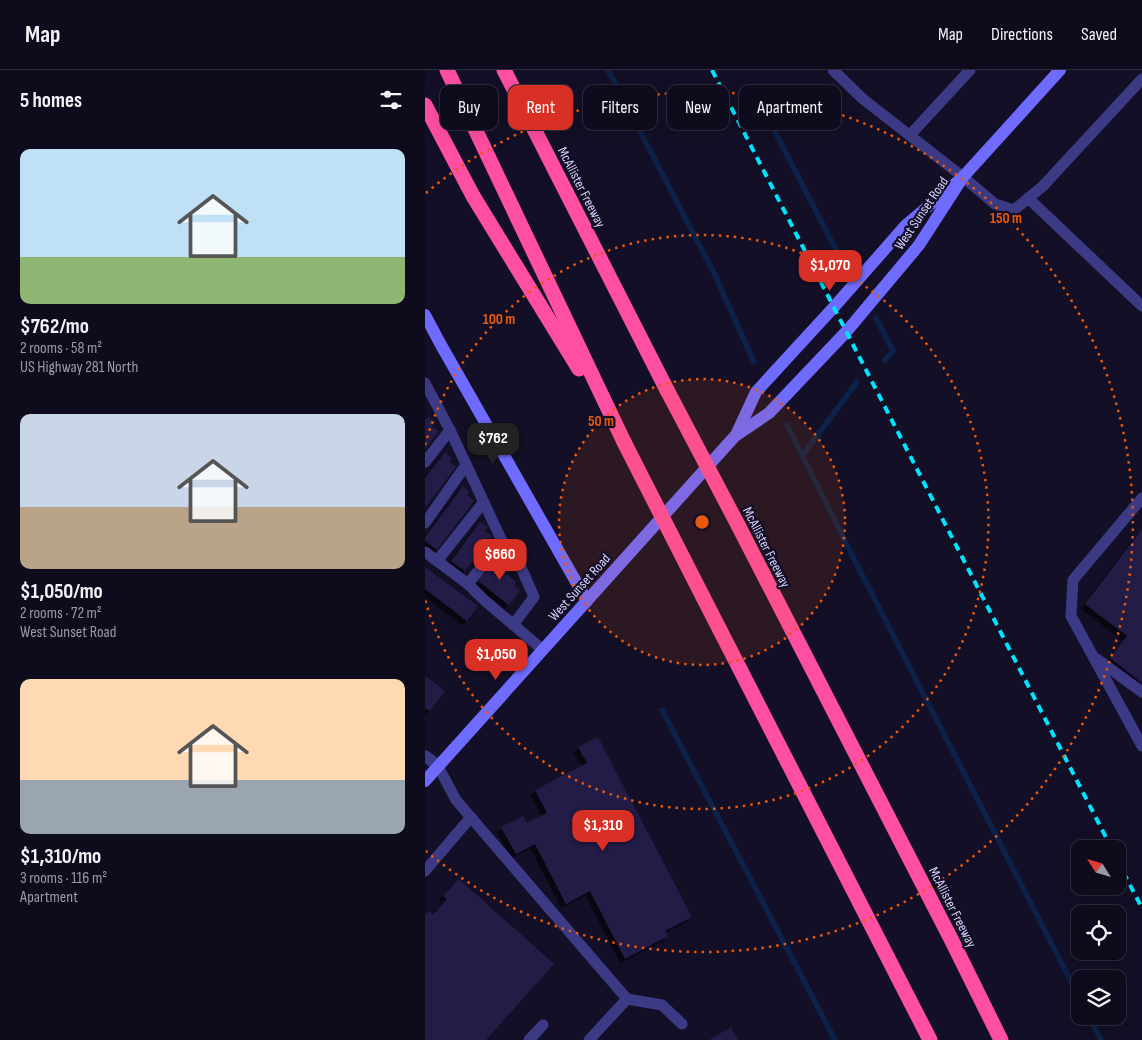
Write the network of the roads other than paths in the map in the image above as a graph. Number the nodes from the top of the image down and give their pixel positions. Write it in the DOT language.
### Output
graph roads {
  1 [pos="447,70"];
  2 [pos="504,70"];
  3 [pos="833,70"];
  4 [pos="969,70"];
  5 [pos="1060,70"];
  6 [pos="1142,79"];
  7 [pos="425,105"];
  8 [pos="910,135"];
  9 [pos="963,177"];
  10 [pos="1028,198"];
  11 [pos="1142,306"];
  12 [pos="425,315"];
  13 [pos="425,383"];
  14 [pos="432,398"];
  15 [pos="425,407"];
  16 [pos="450,430"];
  17 [pos="735,436"];
  18 [pos="623,442"];
  19 [pos="425,462"];
  20 [pos="466,465"];
  21 [pos="1142,498"];
  22 [pos="483,503"];
  23 [pos="425,523"];
  24 [pos="502,541"];
  25 [pos="425,552"];
  26 [pos="437,561"];
  27 [pos="468,584"];
  28 [pos="587,601"];
  29 [pos="513,625"];
  30 [pos="543,650"];
  31 [pos="1093,656"];
  32 [pos="1142,692"];
  33 [pos="1142,746"];
  34 [pos="425,756"];
  35 [pos="438,766"];
  36 [pos="425,781"];
  37 [pos="471,817"];
  38 [pos="425,871"];
  39 [pos="627,999"];
  40 [pos="543,1024"];
  41 [pos="682,1024"];
  42 [pos="529,1040"];
  43 [pos="589,1040"];
  44 [pos="929,1040"];
  45 [pos="1001,1040"];
  1 -- 18 [label="highway"];
  2 -- 45 [label="highway, McAllister Freeway, bridge"];
  3 -- 8 [label="lane"];
  4 -- 8 [label="lane"];
  5 -- 9 [label="main road, West Sunset Road"];
  6 -- 10 [label="lane"];
  7 -- 18 [label="highway"];
  8 -- 9 [label="lane"];
  9 -- 10 [label="lane"];
  9 -- 17 [label="main road, West Sunset Road"];
  9 -- 17 [label="main road, West Sunset Road"];
  10 -- 11 [label="lane"];
  12 -- 28 [label="main road"];
  13 -- 14 [label="lane"];
  14 -- 15 [label="lane"];
  14 -- 16 [label="lane"];
  16 -- 19 [label="lane"];
  16 -- 20 [label="lane"];
  17 -- 28 [label="main road, West Sunset Road"];
  18 -- 44 [label="highway, bridge"];
  20 -- 22 [label="lane"];
  20 -- 23 [label="lane"];
  21 -- 31 [label="lane"];
  22 -- 24 [label="lane"];
  22 -- 26 [label="lane"];
  24 -- 27 [label="lane"];
  24 -- 29 [label="lane"];
  25 -- 26 [label="lane"];
  26 -- 27 [label="lane"];
  27 -- 29 [label="lane"];
  28 -- 30 [label="main road, West Sunset Road"];
  29 -- 30 [label="lane"];
  30 -- 35 [label="main road, West Sunset Road"];
  31 -- 32 [label="lane"];
  31 -- 33 [label="lane"];
  34 -- 35 [label="street"];
  35 -- 36 [label="main road, West Sunset Road"];
  35 -- 37 [label="lane"];
  37 -- 38 [label="lane"];
  37 -- 39 [label="lane"];
  39 -- 41 [label="lane"];
  39 -- 43 [label="lane"];
  40 -- 42 [label="lane"];
}
